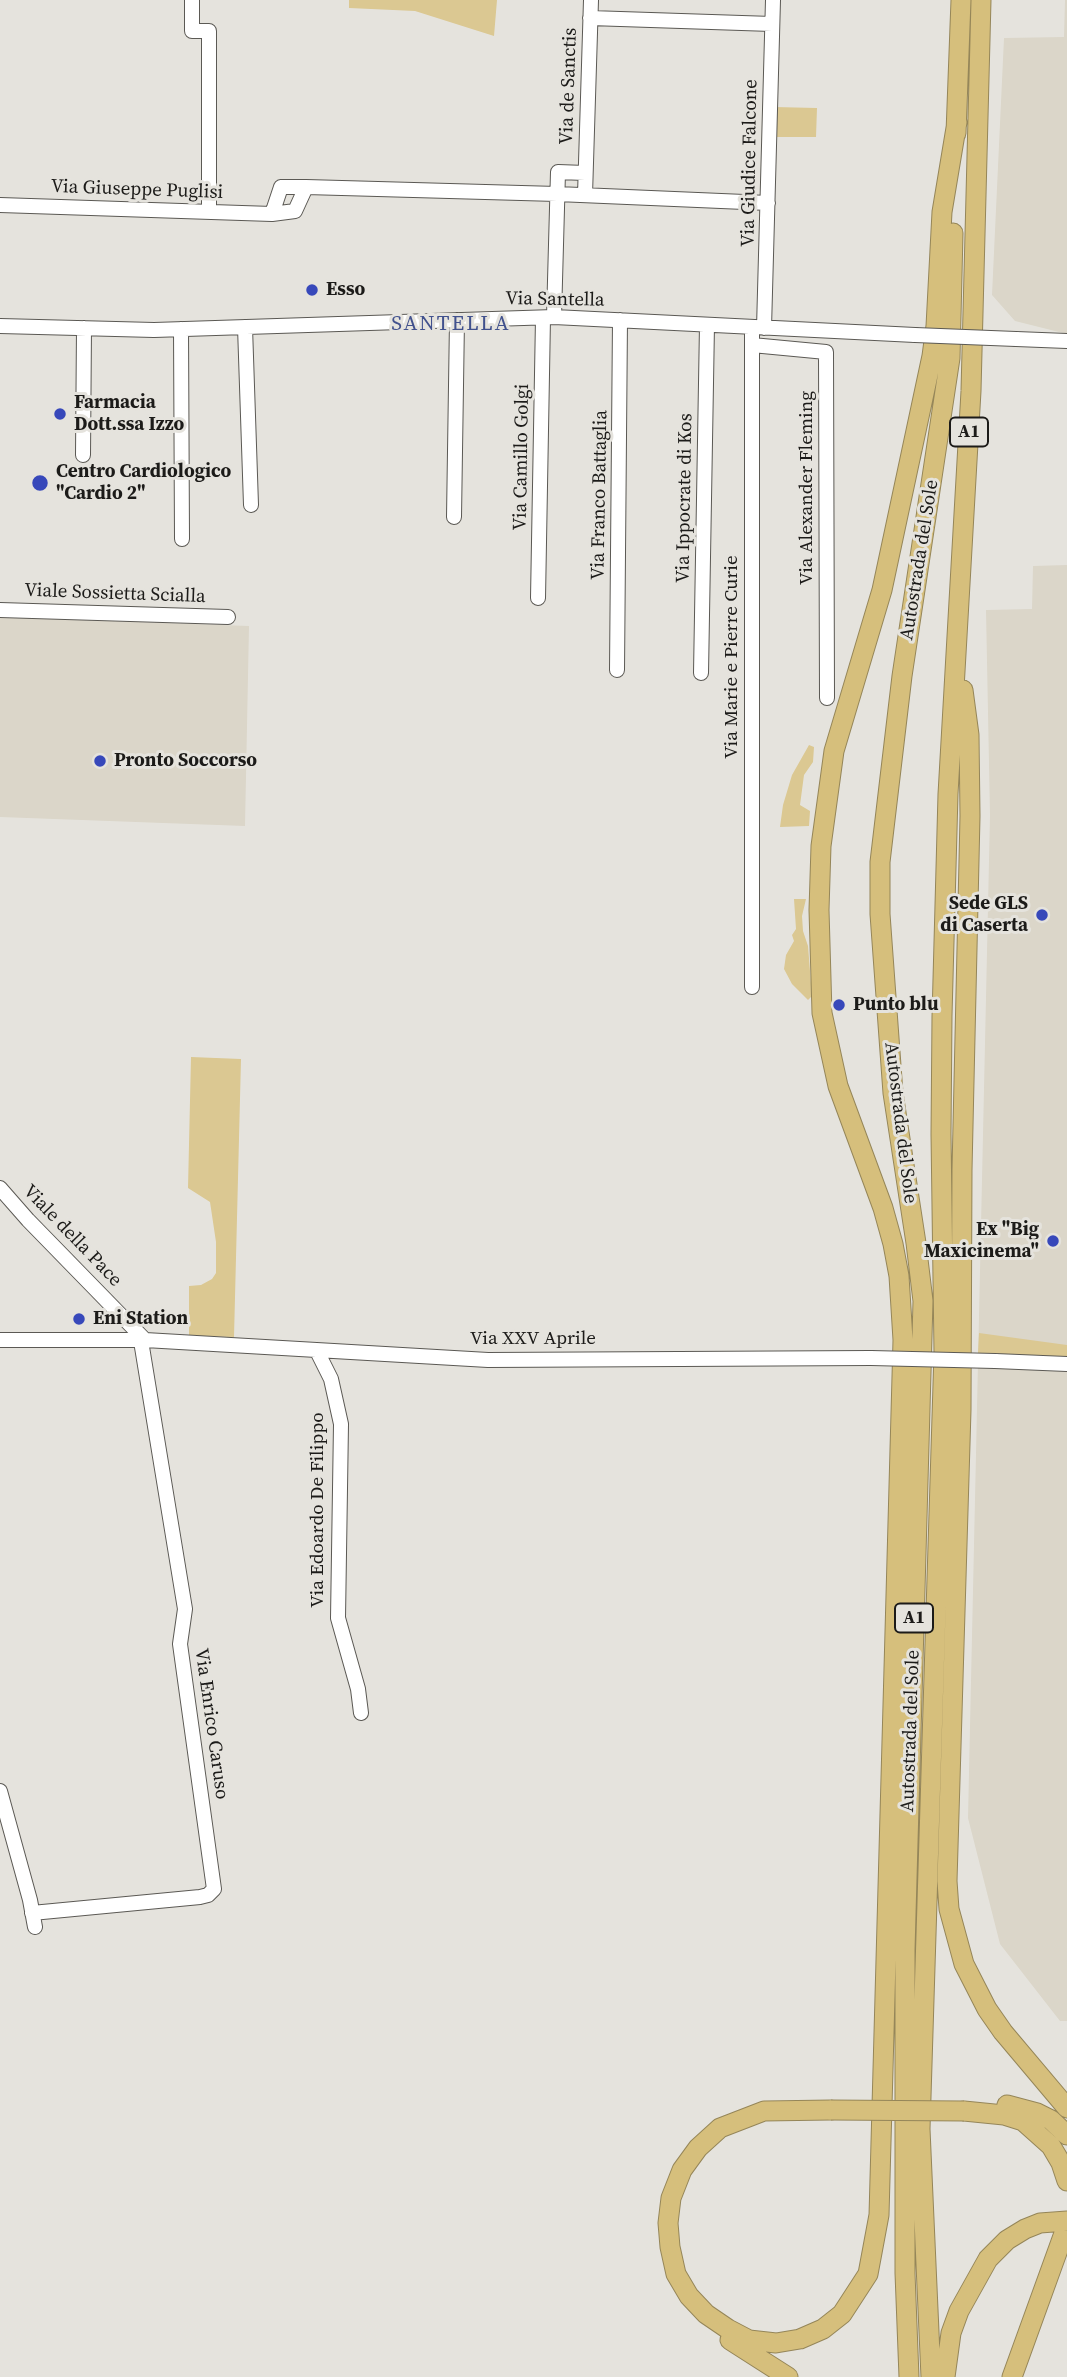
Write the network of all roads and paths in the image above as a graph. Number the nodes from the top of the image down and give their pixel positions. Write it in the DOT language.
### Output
graph roads {
  1 [pos="192,0"];
  2 [pos="591,0"];
  3 [pos="773,0"];
  4 [pos="961,0"];
  5 [pos="981,0"];
  6 [pos="590,18"];
  7 [pos="772,24"];
  8 [pos="957,122"];
  9 [pos="586,173"];
  10 [pos="306,187"];
  11 [pos="557,194"];
  12 [pos="585,195"];
  13 [pos="768,203"];
  14 [pos="0,205"];
  15 [pos="209,212"];
  16 [pos="272,214"];
  17 [pos="549,317"];
  18 [pos="457,320"];
  19 [pos="620,320"];
  20 [pos="707,325"];
  21 [pos="0,326"];
  22 [pos="245,327"];
  23 [pos="758,327"];
  24 [pos="84,328"];
  25 [pos="181,329"];
  26 [pos="1067,341"];
  27 [pos="752,345"];
  28 [pos="83,455"];
  29 [pos="251,505"];
  30 [pos="454,517"];
  31 [pos="182,539"];
  32 [pos="538,598"];
  33 [pos="0,610"];
  34 [pos="228,617"];
  35 [pos="958,645"];
  36 [pos="617,670"];
  37 [pos="701,673"];
  38 [pos="827,698"];
  39 [pos="752,987"];
  40 [pos="0,1188"];
  41 [pos="0,1340"];
  42 [pos="143,1340"];
  43 [pos="317,1350"];
  44 [pos="1067,1364"];
  45 [pos="361,1713"];
  46 [pos="0,1791"];
  47 [pos="832,2106"];
  48 [pos="964,2107"];
  49 [pos="1067,2108"];
  50 [pos="1067,2135"];
  51 [pos="1067,2181"];
  52 [pos="1066,2227"];
  53 [pos="788,2377"];
  54 [pos="909,2377"];
  55 [pos="931,2377"];
  56 [pos="945,2377"];
  57 [pos="1012,2377"];
  1 -- 15 [label="street"];
  2 -- 6 [label="street, Via de Sanctis"];
  3 -- 7 [label="street, Via Giudice Falcone"];
  4 -- 8 [label="highway, Autostrada del Sole / A1"];
  5 -- 35 [label="highway, Autostrada del Sole / A1"];
  6 -- 7 [label="street"];
  6 -- 9 [label="street, Via de Sanctis"];
  7 -- 13 [label="street, Via Giudice Falcone"];
  8 -- 47 [label="highway"];
  8 -- 54 [label="highway, Autostrada del Sole / A1"];
  9 -- 11 [label="street, Via de Sanctis"];
  9 -- 12 [label="street, Via de Sanctis"];
  10 -- 11 [label="street"];
  10 -- 16 [label="street"];
  10 -- 16 [label="street"];
  11 -- 12 [label="street"];
  11 -- 17 [label="street"];
  12 -- 13 [label="street"];
  13 -- 23 [label="street, Via Giudice Falcone"];
  14 -- 15 [label="street, Via Giuseppe Puglisi"];
  15 -- 16 [label="street, Via Giuseppe Puglisi"];
  17 -- 18 [label="street, Via Santella"];
  17 -- 19 [label="street, Via Santella"];
  17 -- 32 [label="street, Via Camillo Golgi"];
  18 -- 22 [label="street, Via Santella"];
  18 -- 30 [label="street"];
  19 -- 20 [label="street, Via Santella"];
  19 -- 36 [label="street, Via Franco Battaglia"];
  20 -- 23 [label="street, Via Santella"];
  20 -- 37 [label="street, Via Ippocrate di Kos"];
  21 -- 24 [label="street, Via Santella"];
  22 -- 25 [label="street, Via Santella"];
  22 -- 29 [label="street"];
  23 -- 26 [label="street, Via Santella, bridge"];
  23 -- 27 [label="street, Via Marie e Pierre Curie"];
  24 -- 25 [label="street, Via Santella"];
  24 -- 28 [label="street"];
  25 -- 31 [label="street"];
  27 -- 38 [label="street, Via Alexander Fleming"];
  27 -- 39 [label="street, Via Marie e Pierre Curie"];
  33 -- 34 [label="street, Viale Sossietta Scialla"];
  35 -- 49 [label="highway"];
  35 -- 55 [label="highway, Autostrada del Sole / A1"];
  40 -- 42 [label="street, Viale della Pace"];
  41 -- 42 [label="street, Via XXV Aprile"];
  42 -- 43 [label="street, Via XXV Aprile"];
  42 -- 46 [label="street, Via Enrico Caruso"];
  43 -- 44 [label="street, Via XXV Aprile, bridge"];
  43 -- 45 [label="street, Via Edoardo De Filippo"];
  47 -- 48 [label="highway, bridge"];
  47 -- 53 [label="highway"];
  48 -- 50 [label="highway"];
  48 -- 51 [label="highway"];
  52 -- 56 [label="highway"];
  52 -- 57 [label="highway"];
}
